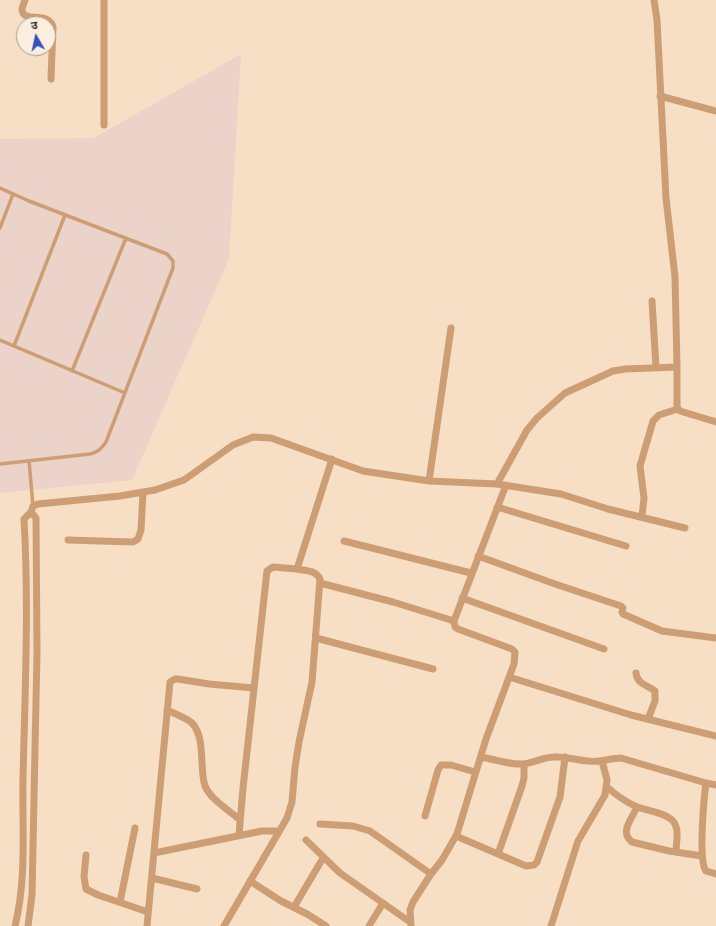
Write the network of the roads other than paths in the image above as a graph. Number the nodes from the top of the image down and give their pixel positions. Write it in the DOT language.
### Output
graph roads {
  1 [pos="25,0"];
  2 [pos="104,0"];
  3 [pos="654,0"];
  4 [pos="51,79"];
  5 [pos="660,96"];
  6 [pos="716,110"];
  7 [pos="104,125"];
  8 [pos="0,188"];
  9 [pos="13,194"];
  10 [pos="65,215"];
  11 [pos="0,228"];
  12 [pos="126,238"];
  13 [pos="652,301"];
  14 [pos="451,328"];
  15 [pos="0,340"];
  16 [pos="14,346"];
  17 [pos="656,367"];
  18 [pos="677,367"];
  19 [pos="72,371"];
  20 [pos="125,393"];
  21 [pos="678,409"];
  22 [pos="716,422"];
  23 [pos="332,459"];
  24 [pos="29,461"];
  25 [pos="0,464"];
  26 [pos="429,481"];
  27 [pos="497,484"];
  28 [pos="506,485"];
  29 [pos="143,492"];
  30 [pos="497,507"];
  31 [pos="32,509"];
  32 [pos="642,516"];
  33 [pos="685,528"];
  34 [pos="68,540"];
  35 [pos="344,541"];
  36 [pos="626,546"];
  37 [pos="478,556"];
  38 [pos="298,569"];
  39 [pos="471,573"];
  40 [pos="320,583"];
  41 [pos="462,598"];
  42 [pos="454,621"];
  43 [pos="316,638"];
  44 [pos="716,638"];
  45 [pos="604,650"];
  46 [pos="433,669"];
  47 [pos="636,673"];
  48 [pos="509,677"];
  49 [pos="254,688"];
  50 [pos="167,710"];
  51 [pos="648,719"];
  52 [pos="716,736"];
  53 [pos="480,757"];
  54 [pos="565,757"];
  55 [pos="602,761"];
  56 [pos="524,764"];
  57 [pos="475,772"];
  58 [pos="706,783"];
  59 [pos="716,785"];
  60 [pos="607,787"];
  61 [pos="637,807"];
  62 [pos="425,816"];
  63 [pos="240,820"];
  64 [pos="320,824"];
  65 [pos="135,828"];
  66 [pos="279,831"];
  67 [pos="239,835"];
  68 [pos="456,836"];
  69 [pos="306,840"];
  70 [pos="676,852"];
  71 [pos="154,853"];
  72 [pos="498,854"];
  73 [pos="86,855"];
  74 [pos="702,856"];
  75 [pos="323,858"];
  76 [pos="431,874"];
  77 [pos="716,874"];
  78 [pos="152,878"];
  79 [pos="250,881"];
  80 [pos="197,889"];
  81 [pos="120,902"];
  82 [pos="383,903"];
  83 [pos="294,907"];
  84 [pos="148,912"];
  85 [pos="412,924"];
  86 [pos="149,925"];
  87 [pos="15,926"];
  88 [pos="28,926"];
  89 [pos="224,926"];
  90 [pos="326,926"];
  91 [pos="369,926"];
  92 [pos="551,926"];
  1 -- 4 [label="street"];
  2 -- 7 [label="street"];
  3 -- 5 [label="street"];
  5 -- 6 [label="street"];
  5 -- 18 [label="street"];
  8 -- 9 [label="lane"];
  9 -- 10 [label="lane"];
  9 -- 11 [label="lane"];
  10 -- 12 [label="lane"];
  10 -- 16 [label="lane"];
  12 -- 19 [label="lane"];
  12 -- 20 [label="lane"];
  13 -- 17 [label="street"];
  14 -- 26 [label="street"];
  15 -- 16 [label="lane"];
  16 -- 19 [label="lane"];
  17 -- 18 [label="street"];
  17 -- 27 [label="street"];
  18 -- 21 [label="street"];
  19 -- 20 [label="lane"];
  20 -- 24 [label="lane"];
  21 -- 22 [label="street"];
  21 -- 32 [label="street"];
  23 -- 26 [label="street"];
  23 -- 29 [label="street"];
  23 -- 38 [label="street"];
  24 -- 25 [label="lane"];
  24 -- 31 [label="lane"];
  26 -- 27 [label="street"];
  27 -- 28 [label="street"];
  28 -- 30 [label="street"];
  28 -- 32 [label="street"];
  29 -- 31 [label="street"];
  29 -- 34 [label="street"];
  30 -- 36 [label="street"];
  30 -- 37 [label="street"];
  31 -- 87 [label="street"];
  31 -- 88 [label="street"];
  32 -- 33 [label="street"];
  35 -- 39 [label="street"];
  37 -- 39 [label="street"];
  37 -- 44 [label="street"];
  38 -- 40 [label="street"];
  38 -- 49 [label="street"];
  39 -- 41 [label="street"];
  40 -- 42 [label="street"];
  40 -- 43 [label="street"];
  41 -- 42 [label="street"];
  41 -- 45 [label="street"];
  42 -- 48 [label="street"];
  43 -- 46 [label="street"];
  43 -- 66 [label="street"];
  47 -- 51 [label="street"];
  48 -- 51 [label="street"];
  48 -- 53 [label="street"];
  49 -- 50 [label="street"];
  49 -- 63 [label="street"];
  50 -- 63 [label="street"];
  50 -- 71 [label="street"];
  51 -- 52 [label="street"];
  53 -- 56 [label="street"];
  53 -- 57 [label="street"];
  54 -- 55 [label="street"];
  54 -- 56 [label="street"];
  54 -- 72 [label="street"];
  55 -- 58 [label="street"];
  55 -- 60 [label="street"];
  56 -- 72 [label="street"];
  57 -- 62 [label="street"];
  57 -- 68 [label="street"];
  58 -- 59 [label="street"];
  58 -- 74 [label="street"];
  60 -- 61 [label="street"];
  60 -- 92 [label="street"];
  61 -- 70 [label="street"];
  61 -- 70 [label="street"];
  63 -- 67 [label="street"];
  64 -- 76 [label="street"];
  65 -- 81 [label="street"];
  66 -- 67 [label="street"];
  66 -- 79 [label="street"];
  67 -- 71 [label="street"];
  68 -- 72 [label="street"];
  68 -- 76 [label="street"];
  69 -- 75 [label="street"];
  70 -- 74 [label="street"];
  71 -- 78 [label="street"];
  73 -- 81 [label="street"];
  74 -- 77 [label="street"];
  75 -- 82 [label="street"];
  75 -- 83 [label="street"];
  76 -- 85 [label="street"];
  78 -- 80 [label="street"];
  78 -- 84 [label="street"];
  79 -- 83 [label="street"];
  79 -- 89 [label="street"];
  81 -- 84 [label="street"];
  82 -- 85 [label="street"];
  82 -- 91 [label="street"];
  83 -- 90 [label="street"];
  84 -- 86 [label="street"];
}
